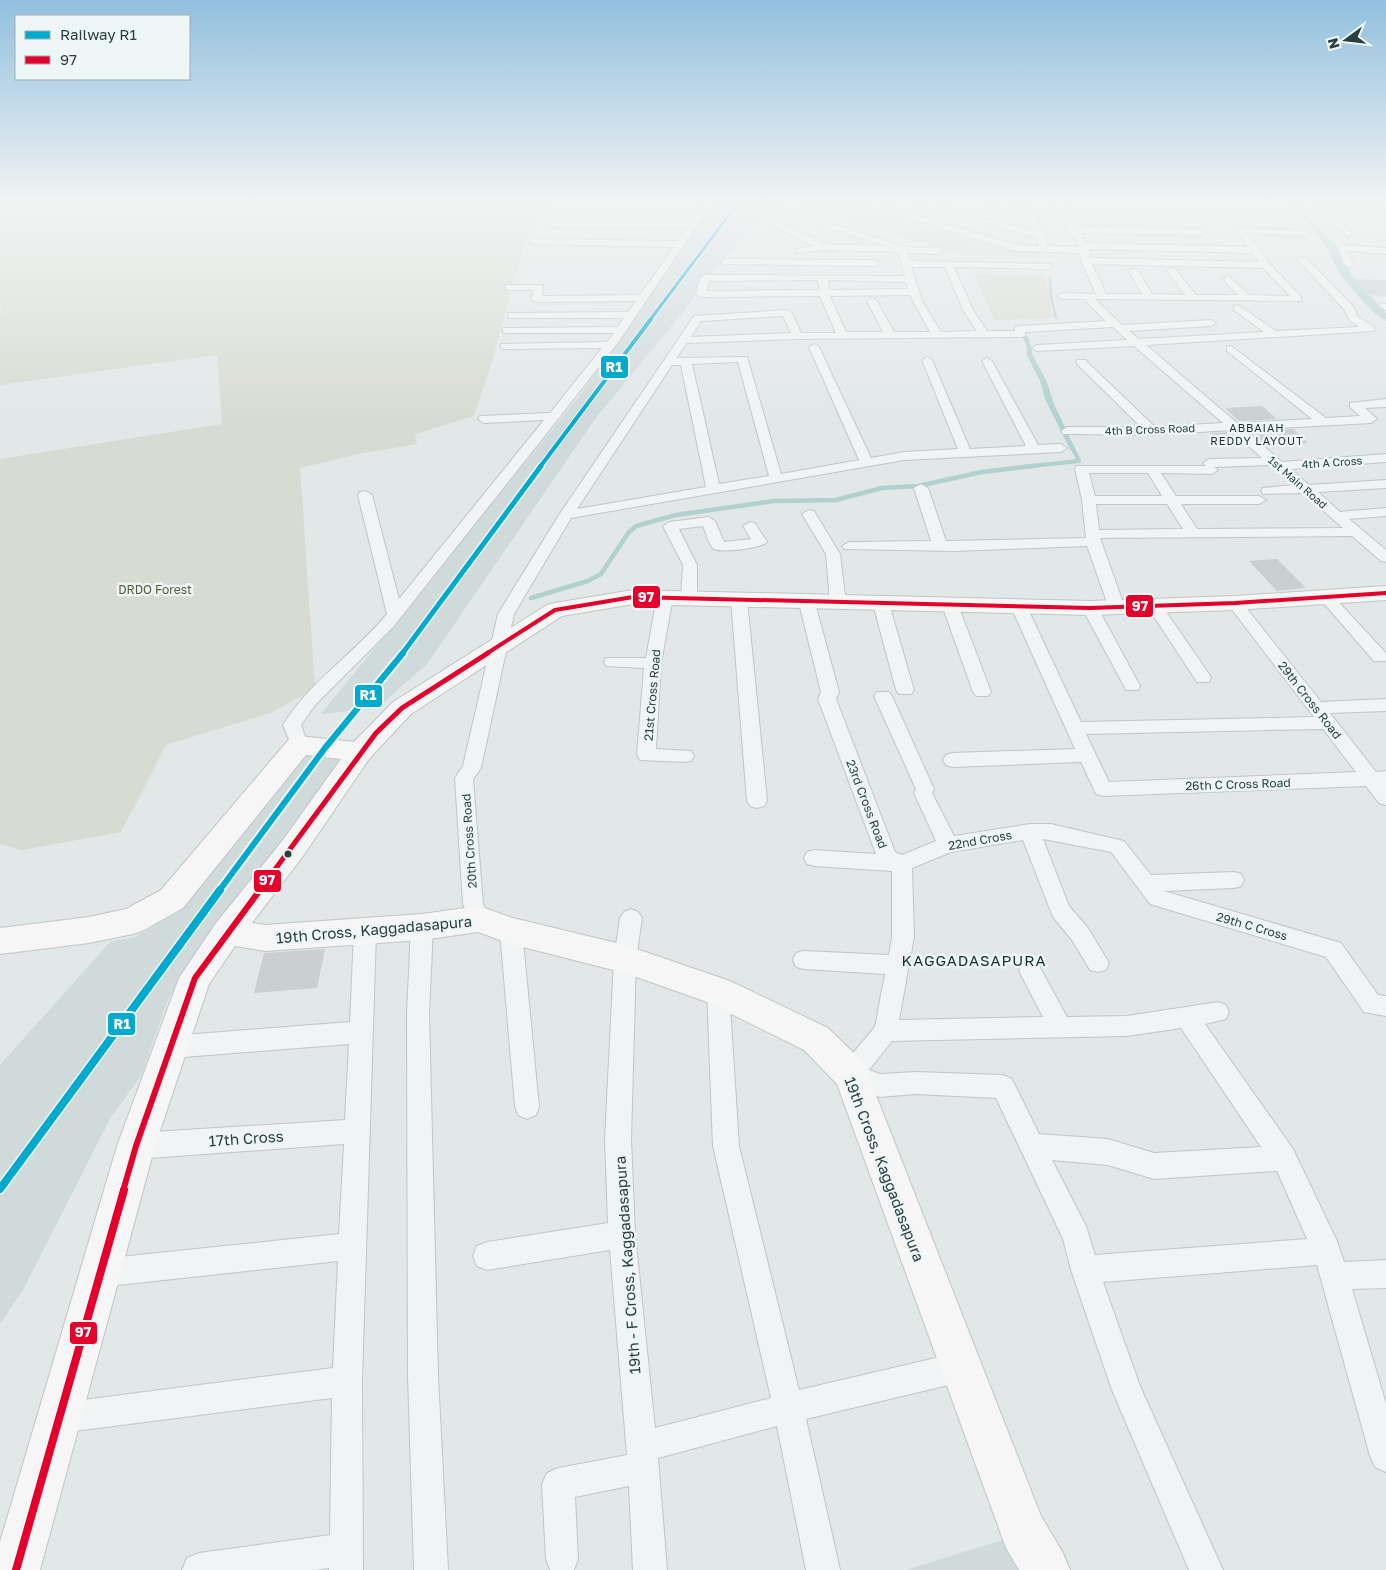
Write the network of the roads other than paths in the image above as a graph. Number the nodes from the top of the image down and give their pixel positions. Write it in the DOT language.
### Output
graph roads {
  1 [pos="658,276"];
  2 [pos="953,276"];
  3 [pos="1093,276"];
  4 [pos="1137,276"];
  5 [pos="1177,276"];
  6 [pos="1277,276"];
  7 [pos="1319,276"];
  8 [pos="822,277"];
  9 [pos="909,279"];
  10 [pos="1228,279"];
  11 [pos="509,287"];
  12 [pos="613,288"];
  13 [pos="824,292"];
  14 [pos="913,292"];
  15 [pos="646,293"];
  16 [pos="1062,296"];
  17 [pos="1089,296"];
  18 [pos="1102,296"];
  19 [pos="1149,297"];
  20 [pos="1193,298"];
  21 [pos="1246,298"];
  22 [pos="1298,299"];
  23 [pos="1310,299"];
  24 [pos="872,301"];
  25 [pos="1238,308"];
  26 [pos="1152,313"];
  27 [pos="1198,313"];
  28 [pos="632,314"];
  29 [pos="512,315"];
  30 [pos="1310,322"];
  31 [pos="1211,323"];
  32 [pos="1167,325"];
  33 [pos="1118,326"];
  34 [pos="507,330"];
  35 [pos="621,330"];
  36 [pos="1324,331"];
  37 [pos="937,334"];
  38 [pos="984,334"];
  39 [pos="1273,334"];
  40 [pos="842,335"];
  41 [pos="890,335"];
  42 [pos="797,336"];
  43 [pos="1230,337"];
  44 [pos="682,340"];
  45 [pos="1139,344"];
  46 [pos="610,345"];
  47 [pos="505,346"];
  48 [pos="814,347"];
  49 [pos="1036,348"];
  50 [pos="1231,349"];
  51 [pos="927,360"];
  52 [pos="987,361"];
  53 [pos="667,362"];
  54 [pos="686,362"];
  55 [pos="1081,362"];
  56 [pos="1386,403"];
  57 [pos="554,416"];
  58 [pos="484,419"];
  59 [pos="1322,421"];
  60 [pos="1232,426"];
  61 [pos="1152,430"];
  62 [pos="1067,431"];
  63 [pos="1061,448"];
  64 [pos="1034,449"];
  65 [pos="966,453"];
  66 [pos="1386,458"];
  67 [pos="867,463"];
  68 [pos="1276,463"];
  69 [pos="1152,470"];
  70 [pos="776,479"];
  71 [pos="1386,484"];
  72 [pos="921,488"];
  73 [pos="713,489"];
  74 [pos="1307,490"];
  75 [pos="365,495"];
  76 [pos="1089,500"];
  77 [pos="1171,500"];
  78 [pos="1386,512"];
  79 [pos="809,514"];
  80 [pos="566,515"];
  81 [pos="1337,516"];
  82 [pos="750,526"];
  83 [pos="1356,532"];
  84 [pos="1192,533"];
  85 [pos="1092,538"];
  86 [pos="1386,541"];
  87 [pos="1368,542"];
  88 [pos="940,545"];
  89 [pos="849,546"];
  90 [pos="1386,558"];
  91 [pos="1386,594"];
  92 [pos="665,597"];
  93 [pos="1326,597"];
  94 [pos="689,598"];
  95 [pos="739,600"];
  96 [pos="807,603"];
  97 [pos="838,603"];
  98 [pos="1234,603"];
  99 [pos="881,604"];
  100 [pos="950,605"];
  101 [pos="1155,606"];
  102 [pos="1019,607"];
  103 [pos="1090,608"];
  104 [pos="1116,608"];
  105 [pos="395,614"];
  106 [pos="497,648"];
  107 [pos="1380,657"];
  108 [pos="612,662"];
  109 [pos="653,663"];
  110 [pos="1203,678"];
  111 [pos="1132,686"];
  112 [pos="905,690"];
  113 [pos="982,692"];
  114 [pos="884,696"];
  115 [pos="1386,705"];
  116 [pos="1316,708"];
  117 [pos="1328,723"];
  118 [pos="1075,728"];
  119 [pos="299,746"];
  120 [pos="360,752"];
  121 [pos="1087,755"];
  122 [pos="685,756"];
  123 [pos="952,760"];
  124 [pos="1379,778"];
  125 [pos="1386,798"];
  126 [pos="757,801"];
  127 [pos="1030,831"];
  128 [pos="948,845"];
  129 [pos="1117,846"];
  130 [pos="814,858"];
  131 [pos="902,864"];
  132 [pos="1234,880"];
  133 [pos="1145,884"];
  134 [pos="631,918"];
  135 [pos="495,925"];
  136 [pos="422,927"];
  137 [pos="227,932"];
  138 [pos="365,932"];
  139 [pos="0,941"];
  140 [pos="625,959"];
  141 [pos="804,960"];
  142 [pos="1098,963"];
  143 [pos="897,965"];
  144 [pos="1030,971"];
  145 [pos="718,991"];
  146 [pos="1386,1006"];
  147 [pos="1218,1012"];
  148 [pos="1186,1016"];
  149 [pos="1060,1027"];
  150 [pos="886,1031"];
  151 [pos="361,1032"];
  152 [pos="171,1047"];
  153 [pos="851,1074"];
  154 [pos="527,1107"];
  155 [pos="357,1130"];
  156 [pos="136,1146"];
  157 [pos="1031,1146"];
  158 [pos="1284,1158"];
  159 [pos="622,1234"];
  160 [pos="352,1246"];
  161 [pos="487,1256"];
  162 [pos="1331,1264"];
  163 [pos="1084,1270"];
  164 [pos="100,1273"];
  165 [pos="1386,1274"];
  166 [pos="961,1367"];
  167 [pos="347,1381"];
  168 [pos="788,1408"];
  169 [pos="59,1418"];
  170 [pos="1384,1446"];
  171 [pos="642,1457"];
  172 [pos="346,1559"];
  173 [pos="562,1559"];
  174 [pos="16,1570"];
  175 [pos="199,1570"];
  176 [pos="431,1570"];
  177 [pos="650,1570"];
  178 [pos="823,1570"];
  179 [pos="1046,1570"];
  180 [pos="1206,1570"];
  1 -- 15 [label="street"];
  2 -- 38 [label="street"];
  3 -- 18 [label="street"];
  4 -- 19 [label="street"];
  5 -- 20 [label="street"];
  6 -- 22 [label="street"];
  7 -- 36 [label="street"];
  8 -- 9 [label="street"];
  8 -- 13 [label="street"];
  8 -- 13 [label="street"];
  9 -- 14 [label="street"];
  10 -- 21 [label="street"];
  11 -- 15 [label="street"];
  12 -- 15 [label="street"];
  13 -- 14 [label="street"];
  13 -- 40 [label="street"];
  14 -- 37 [label="street"];
  15 -- 28 [label="street"];
  16 -- 17 [label="street"];
  17 -- 18 [label="street"];
  17 -- 33 [label="street, 1st Main Road"];
  18 -- 19 [label="street"];
  19 -- 20 [label="street"];
  20 -- 21 [label="street"];
  21 -- 22 [label="street"];
  22 -- 23 [label="street"];
  24 -- 41 [label="street"];
  25 -- 39 [label="street"];
  26 -- 32 [label="street"];
  27 -- 31 [label="street"];
  28 -- 29 [label="street"];
  28 -- 35 [label="street"];
  30 -- 36 [label="street"];
  31 -- 32 [label="street"];
  31 -- 43 [label="street"];
  32 -- 33 [label="street"];
  33 -- 38 [label="street"];
  33 -- 45 [label="street, 1st Main Road"];
  34 -- 35 [label="street"];
  35 -- 46 [label="street"];
  36 -- 39 [label="street"];
  37 -- 38 [label="street"];
  37 -- 41 [label="street"];
  39 -- 43 [label="street"];
  40 -- 41 [label="street"];
  40 -- 42 [label="street"];
  42 -- 44 [label="street"];
  42 -- 44 [label="street"];
  43 -- 45 [label="street"];
  44 -- 53 [label="street"];
  45 -- 49 [label="street"];
  45 -- 60 [label="street, 1st Main Road"];
  46 -- 47 [label="street"];
  46 -- 57 [label="street"];
  48 -- 67 [label="street"];
  50 -- 59 [label="street"];
  51 -- 65 [label="street"];
  52 -- 64 [label="street"];
  53 -- 54 [label="street"];
  53 -- 80 [label="street"];
  54 -- 70 [label="street"];
  54 -- 73 [label="street"];
  55 -- 61 [label="street"];
  56 -- 59 [label="street"];
  57 -- 58 [label="street"];
  57 -- 105 [label="street"];
  59 -- 60 [label="street, 4th B Cross Road"];
  60 -- 61 [label="street, 4th B Cross Road"];
  60 -- 68 [label="street, 1st Main Road"];
  61 -- 62 [label="street, 4th B Cross Road"];
  63 -- 64 [label="street"];
  64 -- 65 [label="street"];
  65 -- 67 [label="street"];
  66 -- 68 [label="street, 4th A Cross"];
  67 -- 70 [label="street"];
  68 -- 69 [label="street, 4th A Cross"];
  68 -- 74 [label="street, 1st Main Road"];
  69 -- 76 [label="street, 4th A Cross"];
  69 -- 77 [label="street"];
  70 -- 73 [label="street"];
  71 -- 74 [label="street"];
  72 -- 88 [label="street"];
  73 -- 80 [label="street"];
  74 -- 77 [label="street"];
  74 -- 81 [label="street, 1st Main Road"];
  75 -- 105 [label="street"];
  76 -- 77 [label="street"];
  76 -- 85 [label="street"];
  77 -- 84 [label="street"];
  78 -- 81 [label="street"];
  79 -- 97 [label="street"];
  80 -- 106 [label="street"];
  81 -- 83 [label="street, 1st Main Road"];
  82 -- 94 [label="street"];
  83 -- 84 [label="street"];
  83 -- 87 [label="street, 1st Main Road"];
  84 -- 85 [label="street"];
  85 -- 88 [label="street"];
  85 -- 104 [label="street"];
  86 -- 87 [label="street"];
  87 -- 90 [label="street, 1st Main Road"];
  88 -- 89 [label="street"];
  91 -- 93 [label="main road"];
  92 -- 94 [label="main road"];
  92 -- 106 [label="main road"];
  92 -- 109 [label="street, 21st Cross Road"];
  93 -- 98 [label="main road"];
  93 -- 107 [label="street"];
  94 -- 95 [label="main road"];
  95 -- 96 [label="main road"];
  95 -- 126 [label="street"];
  96 -- 97 [label="main road"];
  96 -- 131 [label="street, 23rd Cross Road"];
  97 -- 99 [label="main road"];
  98 -- 101 [label="main road"];
  98 -- 116 [label="street, 29th Cross Road"];
  99 -- 100 [label="main road"];
  99 -- 112 [label="street"];
  100 -- 102 [label="main road"];
  100 -- 113 [label="street"];
  101 -- 104 [label="main road"];
  101 -- 110 [label="street"];
  102 -- 103 [label="main road"];
  102 -- 118 [label="street"];
  103 -- 104 [label="main road"];
  103 -- 111 [label="street"];
  105 -- 119 [label="street"];
  106 -- 120 [label="main road"];
  106 -- 135 [label="street, 20th Cross Road"];
  108 -- 109 [label="street"];
  109 -- 122 [label="street, 21st Cross Road"];
  114 -- 128 [label="street"];
  115 -- 116 [label="street"];
  116 -- 117 [label="street, 29th Cross Road"];
  117 -- 118 [label="street"];
  117 -- 124 [label="street, 29th Cross Road"];
  118 -- 121 [label="street"];
  119 -- 120 [label="main road"];
  119 -- 139 [label="main road"];
  120 -- 137 [label="main road"];
  121 -- 123 [label="street"];
  121 -- 124 [label="street, 26th C Cross Road"];
  124 -- 125 [label="street, 29th Cross Road"];
  127 -- 128 [label="street, 22nd Cross"];
  127 -- 129 [label="street, 22nd Cross"];
  127 -- 142 [label="street"];
  128 -- 131 [label="street, 22nd Cross"];
  129 -- 133 [label="street, 29th C Cross"];
  130 -- 131 [label="street, 22nd Cross"];
  131 -- 143 [label="street"];
  132 -- 133 [label="street"];
  133 -- 146 [label="street, 29th C Cross"];
  134 -- 140 [label="street, 19th - F Cross, Kaggadasapura"];
  135 -- 136 [label="main road, 19th Cross, Kaggadasapura"];
  135 -- 140 [label="main road, 19th Cross, Kaggadasapura"];
  135 -- 154 [label="street, 20th Cross Road"];
  136 -- 138 [label="main road, 19th Cross, Kaggadasapura"];
  136 -- 176 [label="street"];
  137 -- 138 [label="main road, 19th Cross, Kaggadasapura"];
  137 -- 152 [label="main road"];
  138 -- 151 [label="street"];
  140 -- 145 [label="main road, 19th Cross, Kaggadasapura"];
  140 -- 159 [label="street, 19th - F Cross, Kaggadasapura"];
  141 -- 143 [label="street"];
  143 -- 150 [label="street"];
  144 -- 149 [label="street"];
  145 -- 153 [label="main road, 19th Cross, Kaggadasapura"];
  145 -- 168 [label="street"];
  147 -- 148 [label="street"];
  148 -- 149 [label="street"];
  148 -- 158 [label="street"];
  149 -- 150 [label="street"];
  150 -- 153 [label="street"];
  151 -- 152 [label="street"];
  151 -- 155 [label="street"];
  152 -- 156 [label="main road"];
  153 -- 157 [label="street"];
  153 -- 166 [label="main road, 19th Cross, Kaggadasapura"];
  155 -- 156 [label="street, 17th Cross"];
  155 -- 160 [label="street"];
  156 -- 164 [label="main road"];
  157 -- 158 [label="street"];
  157 -- 163 [label="street"];
  158 -- 162 [label="street"];
  159 -- 161 [label="street"];
  159 -- 171 [label="street, 19th - F Cross, Kaggadasapura"];
  160 -- 164 [label="street"];
  160 -- 167 [label="street"];
  162 -- 163 [label="street"];
  162 -- 165 [label="street"];
  162 -- 170 [label="street"];
  163 -- 180 [label="street"];
  164 -- 169 [label="main road"];
  166 -- 168 [label="street"];
  166 -- 179 [label="main road, 19th Cross, Kaggadasapura"];
  167 -- 169 [label="street"];
  167 -- 172 [label="street"];
  168 -- 171 [label="street"];
  168 -- 178 [label="street"];
  169 -- 174 [label="main road"];
  171 -- 173 [label="street"];
  171 -- 177 [label="street, 19th - F Cross, Kaggadasapura"];
  172 -- 175 [label="street"];
}
